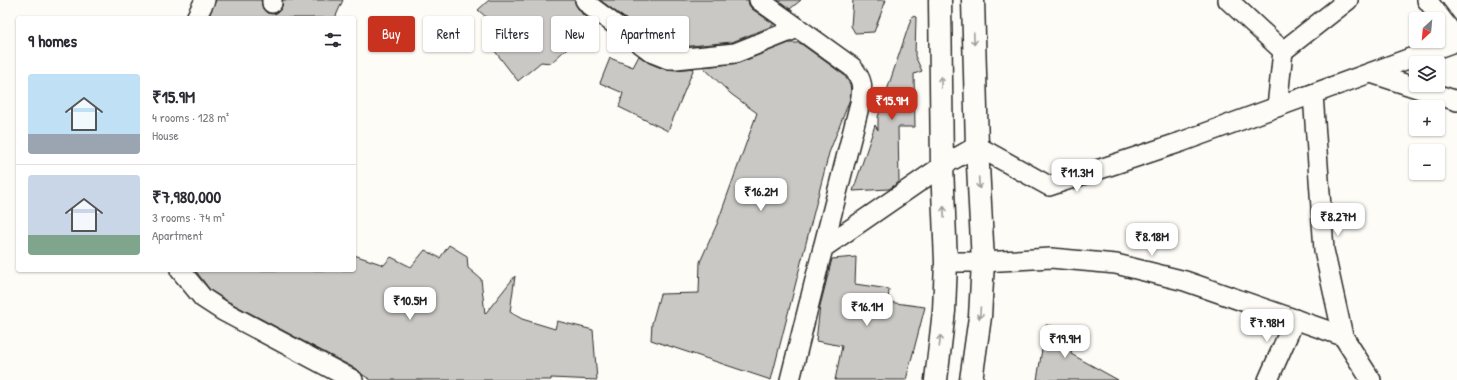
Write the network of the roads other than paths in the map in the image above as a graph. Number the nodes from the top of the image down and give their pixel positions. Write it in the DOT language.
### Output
graph roads {
  1 [pos="205,0"];
  2 [pos="585,0"];
  3 [pos="759,0"];
  4 [pos="940,0"];
  5 [pos="973,0"];
  6 [pos="1228,0"];
  7 [pos="1348,0"];
  8 [pos="1427,0"];
  9 [pos="197,16"];
  10 [pos="798,28"];
  11 [pos="1457,40"];
  12 [pos="1283,51"];
  13 [pos="1371,73"];
  14 [pos="1312,94"];
  15 [pos="1457,101"];
  16 [pos="1277,107"];
  17 [pos="977,146"];
  18 [pos="942,166"];
  19 [pos="823,248"];
  20 [pos="946,262"];
  21 [pos="983,262"];
  22 [pos="182,272"];
  23 [pos="1295,319"];
  24 [pos="1343,336"];
  25 [pos="353,380"];
  26 [pos="790,380"];
  27 [pos="936,380"];
  28 [pos="971,380"];
  29 [pos="1268,380"];
  30 [pos="1371,380"];
  1 -- 9 [label="street"];
  2 -- 10 [label="street"];
  3 -- 10 [label="street"];
  18 -- 4 [label="highway, one-way"];
  5 -- 17 [label="highway, one-way"];
  6 -- 12 [label="street"];
  7 -- 12 [label="street"];
  8 -- 11 [label="street"];
  10 -- 19 [label="street"];
  11 -- 13 [label="street"];
  12 -- 16 [label="street"];
  13 -- 14 [label="street"];
  13 -- 15 [label="street"];
  14 -- 16 [label="street"];
  14 -- 24 [label="street"];
  16 -- 17 [label="street"];
  17 -- 18 [label="street"];
  17 -- 21 [label="highway, one-way"];
  18 -- 19 [label="street"];
  20 -- 18 [label="highway, one-way"];
  19 -- 26 [label="street"];
  20 -- 21 [label="street"];
  27 -- 20 [label="highway, one-way"];
  21 -- 23 [label="street"];
  21 -- 28 [label="highway, one-way"];
  22 -- 25 [label="street"];
  23 -- 24 [label="street"];
  23 -- 29 [label="street"];
  24 -- 30 [label="street"];
}
